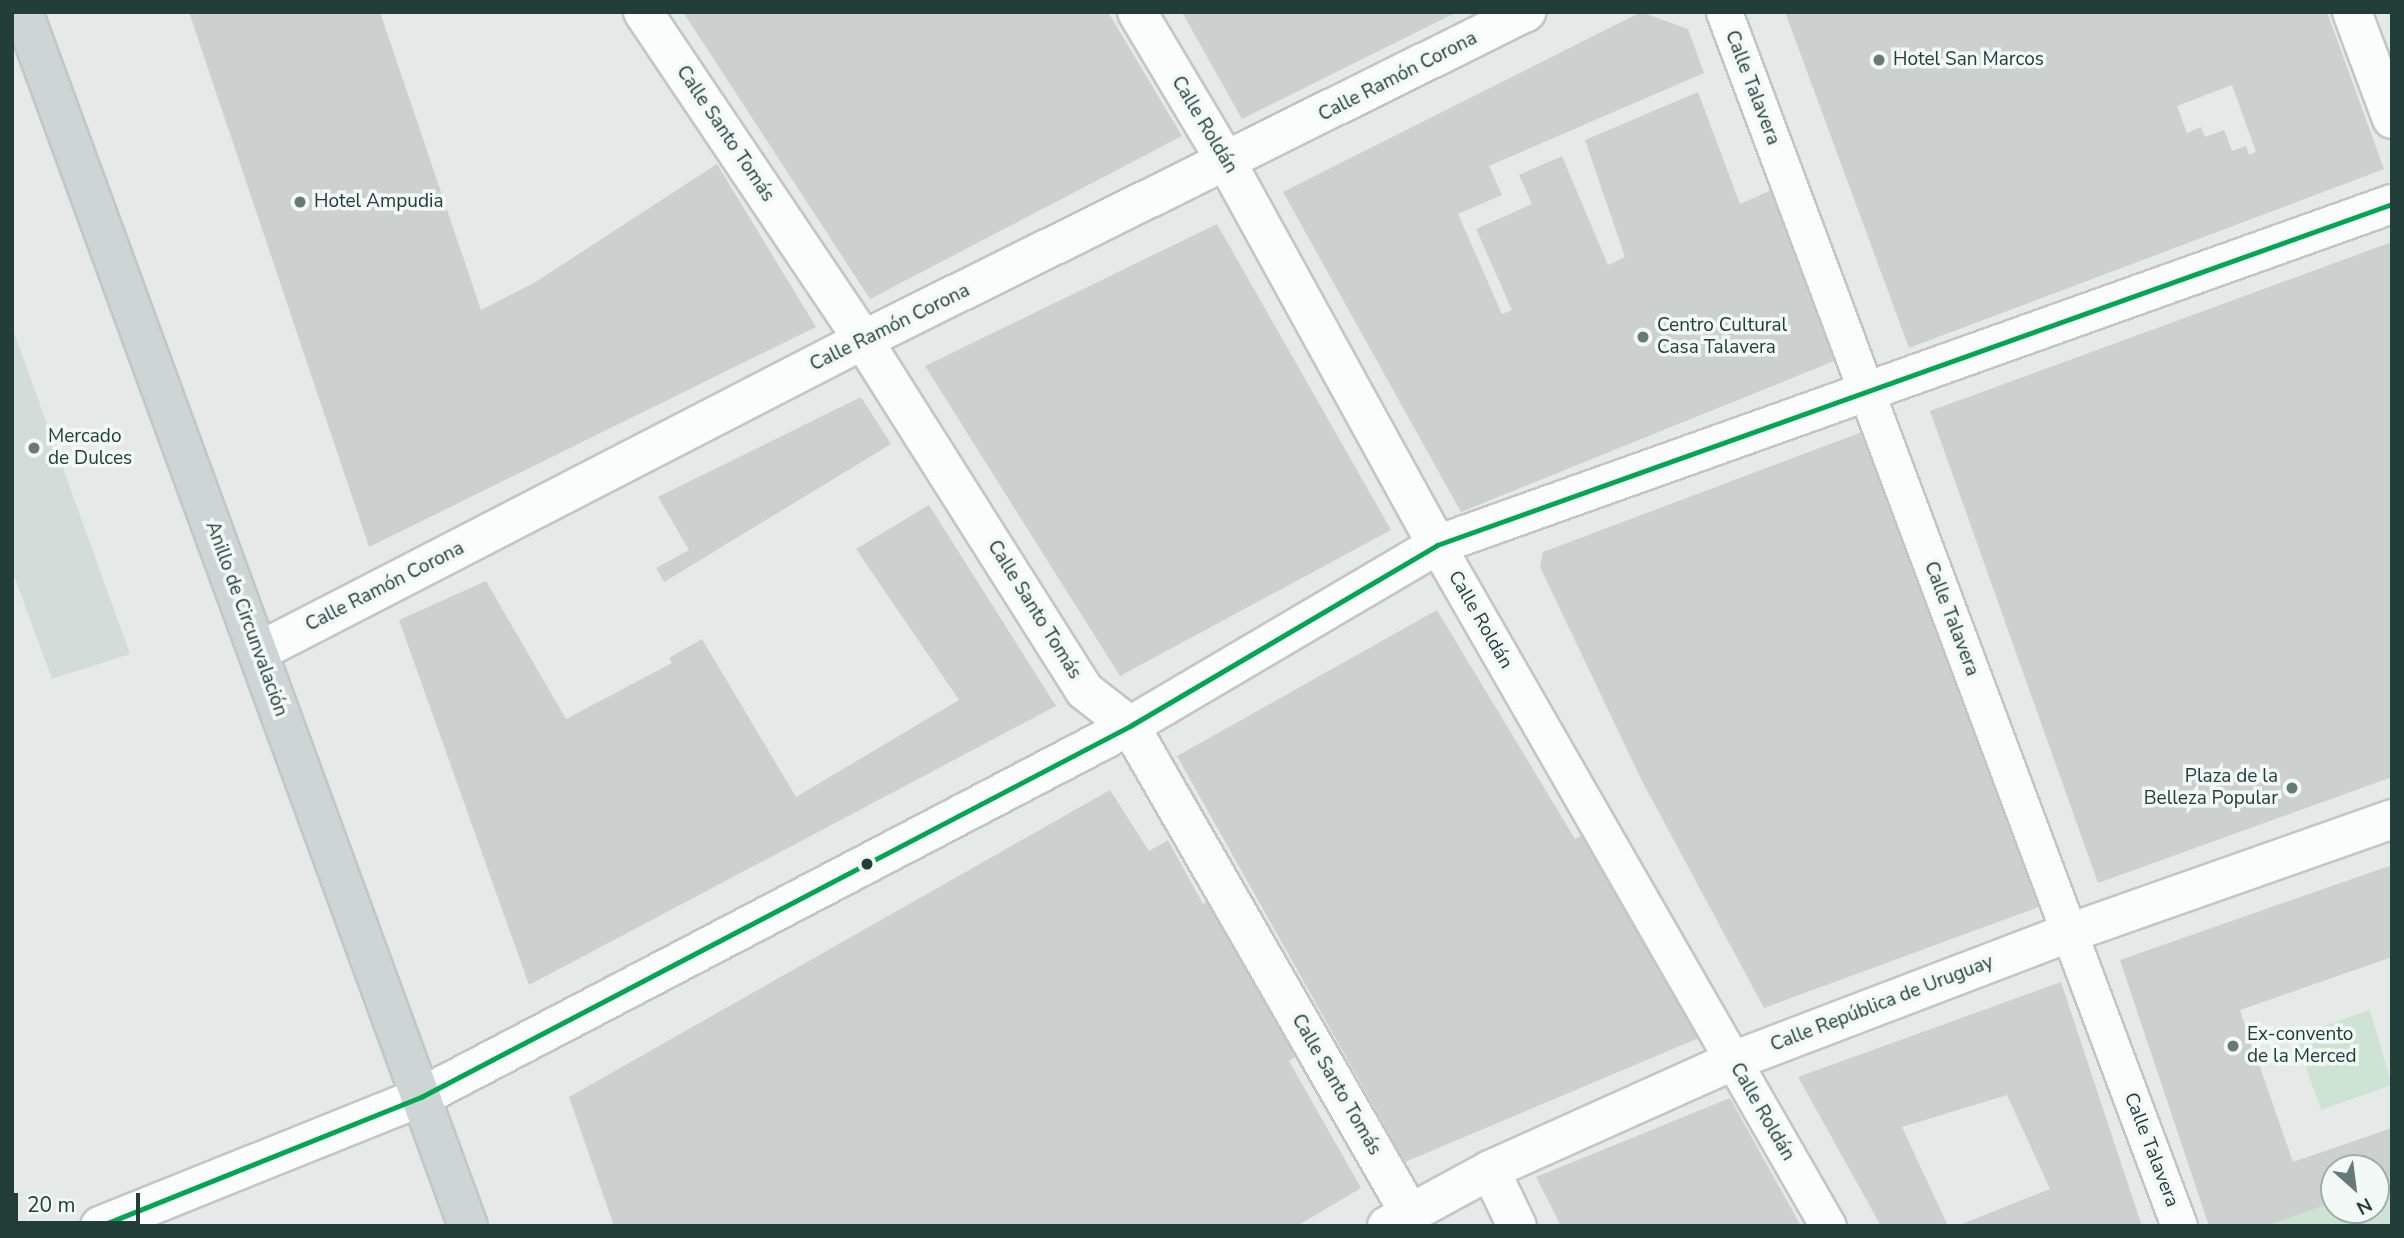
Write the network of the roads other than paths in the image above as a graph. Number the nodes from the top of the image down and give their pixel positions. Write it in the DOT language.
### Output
graph roads {
  1 [pos="23,12"];
  2 [pos="643,12"];
  3 [pos="1137,12"];
  4 [pos="1525,12"];
  5 [pos="1724,12"];
  6 [pos="2352,12"];
  7 [pos="2392,119"];
  8 [pos="1227,163"];
  9 [pos="2392,204"];
  10 [pos="863,340"];
  11 [pos="1866,392"];
  12 [pos="1437,545"];
  13 [pos="258,653"];
  14 [pos="1130,726"];
  15 [pos="2392,819"];
  16 [pos="2069,933"];
  17 [pos="1733,1061"];
  18 [pos="421,1097"];
  19 [pos="1490,1170"];
  20 [pos="1398,1219"];
  21 [pos="100,1226"];
  22 [pos="468,1226"];
  23 [pos="1517,1226"];
  24 [pos="1828,1226"];
  25 [pos="2179,1226"];
  1 -- 13 [label="main road, Anillo de Circunvalación"];
  2 -- 10 [label="street, Calle Santo Tomás"];
  3 -- 8 [label="street, Calle Roldán"];
  4 -- 8 [label="street, Calle Ramón Corona"];
  5 -- 11 [label="street, Calle Talavera"];
  6 -- 7 [label="street"];
  8 -- 10 [label="street, Calle Ramón Corona"];
  8 -- 12 [label="street, Calle Roldán"];
  9 -- 11 [label="street"];
  10 -- 13 [label="street, Calle Ramón Corona"];
  10 -- 14 [label="street, Calle Santo Tomás"];
  11 -- 12 [label="street"];
  11 -- 16 [label="street, Calle Talavera"];
  12 -- 14 [label="street"];
  12 -- 17 [label="street, Calle Roldán"];
  13 -- 18 [label="main road, Anillo de Circunvalación"];
  14 -- 18 [label="street"];
  14 -- 20 [label="street, Calle Santo Tomás"];
  15 -- 16 [label="street, Calle República de Uruguay"];
  16 -- 17 [label="street, Calle República de Uruguay"];
  16 -- 25 [label="street, Calle Talavera"];
  17 -- 19 [label="street, Calle República de Uruguay"];
  17 -- 24 [label="street, Calle Roldán"];
  18 -- 21 [label="street"];
  18 -- 22 [label="main road, Anillo de Circunvalación"];
  19 -- 20 [label="street, Calle República de Uruguay"];
  19 -- 23 [label="street"];
}
